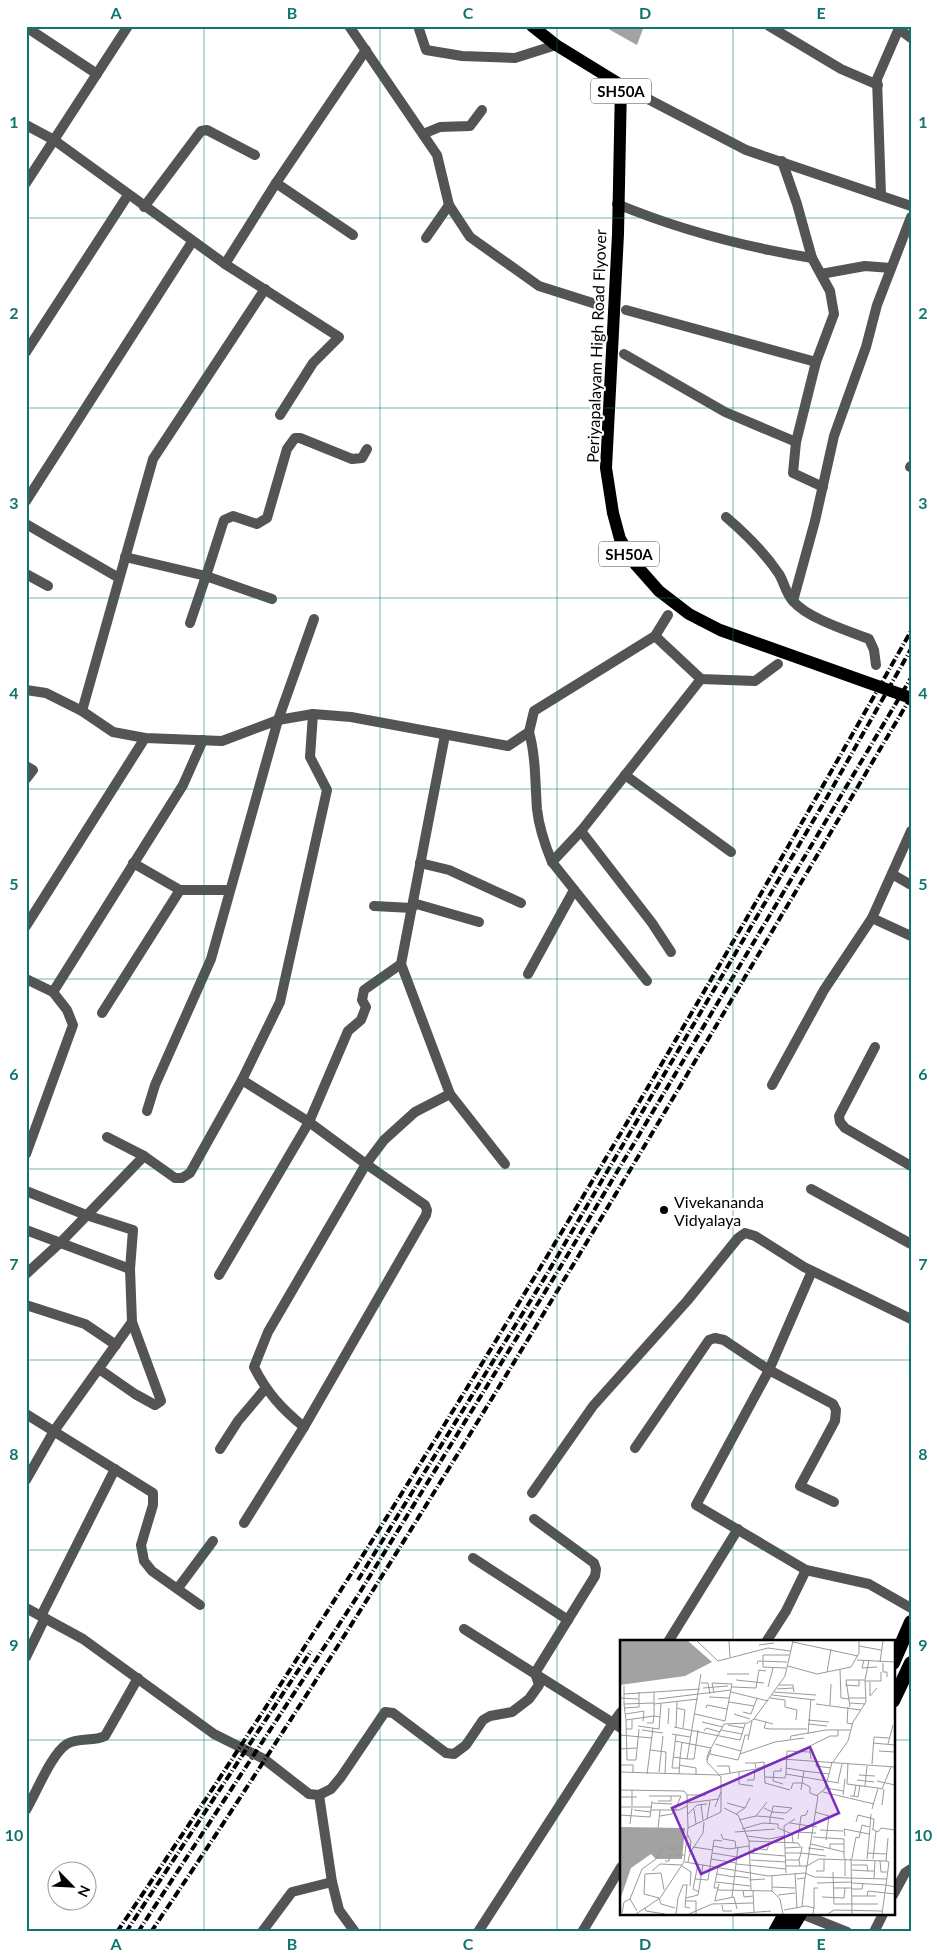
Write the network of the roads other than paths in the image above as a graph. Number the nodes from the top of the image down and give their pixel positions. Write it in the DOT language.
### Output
graph roads {
  1 [pos="128,26"];
  2 [pos="349,26"];
  3 [pos="418,26"];
  4 [pos="532,26"];
  5 [pos="769,26"];
  6 [pos="26,27"];
  7 [pos="900,27"];
  8 [pos="911,38"];
  9 [pos="556,45"];
  10 [pos="366,50"];
  11 [pos="97,74"];
  12 [pos="621,85"];
  13 [pos="878,85"];
  14 [pos="482,110"];
  15 [pos="26,124"];
  16 [pos="423,134"];
  17 [pos="54,140"];
  18 [pos="255,155"];
  19 [pos="782,161"];
  20 [pos="26,183"];
  21 [pos="276,183"];
  22 [pos="128,195"];
  23 [pos="881,195"];
  24 [pos="618,204"];
  25 [pos="449,205"];
  26 [pos="911,206"];
  27 [pos="144,207"];
  28 [pos="911,218"];
  29 [pos="353,235"];
  30 [pos="426,238"];
  31 [pos="192,242"];
  32 [pos="812,258"];
  33 [pos="225,264"];
  34 [pos="891,268"];
  35 [pos="821,274"];
  36 [pos="265,289"];
  37 [pos="599,305"];
  38 [pos="626,310"];
  39 [pos="26,352"];
  40 [pos="624,354"];
  41 [pos="816,362"];
  42 [pos="280,416"];
  43 [pos="796,442"];
  44 [pos="366,449"];
  45 [pos="823,486"];
  46 [pos="26,501"];
  47 [pos="726,517"];
  48 [pos="26,525"];
  49 [pos="125,557"];
  50 [pos="26,574"];
  51 [pos="206,576"];
  52 [pos="119,578"];
  53 [pos="48,586"];
  54 [pos="272,600"];
  55 [pos="793,601"];
  56 [pos="668,615"];
  57 [pos="314,619"];
  58 [pos="190,623"];
  59 [pos="655,636"];
  60 [pos="778,664"];
  61 [pos="876,665"];
  62 [pos="701,679"];
  63 [pos="26,690"];
  64 [pos="911,698"];
  65 [pos="82,711"];
  66 [pos="313,714"];
  67 [pos="278,720"];
  68 [pos="529,732"];
  69 [pos="445,735"];
  70 [pos="144,738"];
  71 [pos="203,740"];
  72 [pos="26,766"];
  73 [pos="625,775"];
  74 [pos="26,779"];
  75 [pos="581,831"];
  76 [pos="911,831"];
  77 [pos="731,852"];
  78 [pos="552,862"];
  79 [pos="133,863"];
  80 [pos="420,863"];
  81 [pos="892,874"];
  82 [pos="911,885"];
  83 [pos="180,890"];
  84 [pos="229,890"];
  85 [pos="574,890"];
  86 [pos="521,903"];
  87 [pos="374,906"];
  88 [pos="412,906"];
  89 [pos="872,918"];
  90 [pos="479,922"];
  91 [pos="26,926"];
  92 [pos="911,936"];
  93 [pos="671,952"];
  94 [pos="402,964"];
  95 [pos="528,974"];
  96 [pos="26,979"];
  97 [pos="647,980"];
  98 [pos="53,992"];
  99 [pos="102,1013"];
  100 [pos="875,1046"];
  101 [pos="242,1080"];
  102 [pos="772,1085"];
  103 [pos="450,1094"];
  104 [pos="147,1111"];
  105 [pos="309,1122"];
  106 [pos="106,1137"];
  107 [pos="26,1154"];
  108 [pos="144,1156"];
  109 [pos="366,1164"];
  110 [pos="505,1164"];
  111 [pos="911,1166"];
  112 [pos="811,1189"];
  113 [pos="26,1191"];
  114 [pos="86,1215"];
  115 [pos="26,1230"];
  116 [pos="62,1241"];
  117 [pos="911,1244"];
  118 [pos="130,1269"];
  119 [pos="812,1271"];
  120 [pos="26,1274"];
  121 [pos="219,1275"];
  122 [pos="26,1305"];
  123 [pos="911,1319"];
  124 [pos="132,1322"];
  125 [pos="116,1345"];
  126 [pos="99,1369"];
  127 [pos="769,1370"];
  128 [pos="265,1389"];
  129 [pos="26,1414"];
  130 [pos="304,1427"];
  131 [pos="54,1431"];
  132 [pos="635,1448"];
  133 [pos="220,1449"];
  134 [pos="114,1469"];
  135 [pos="26,1480"];
  136 [pos="532,1493"];
  137 [pos="834,1502"];
  138 [pos="534,1519"];
  139 [pos="244,1523"];
  140 [pos="738,1529"];
  141 [pos="213,1541"];
  142 [pos="473,1558"];
  143 [pos="806,1570"];
  144 [pos="178,1588"];
  145 [pos="200,1605"];
  146 [pos="26,1608"];
  147 [pos="911,1608"];
  148 [pos="43,1617"];
  149 [pos="568,1620"];
  150 [pos="911,1622"];
  151 [pos="464,1629"];
  152 [pos="669,1640"];
  153 [pos="767,1640"];
  154 [pos="26,1657"];
  155 [pos="894,1661"];
  156 [pos="911,1663"];
  157 [pos="535,1672"];
  158 [pos="138,1678"];
  159 [pos="894,1699"];
  160 [pos="617,1725"];
  161 [pos="319,1795"];
  162 [pos="26,1810"];
  163 [pos="911,1869"];
  164 [pos="620,1870"];
  165 [pos="332,1882"];
  166 [pos="894,1893"];
  167 [pos="784,1916"];
  168 [pos="800,1916"];
  169 [pos="806,1916"];
  170 [pos="882,1916"];
  171 [pos="262,1932"];
  172 [pos="355,1932"];
  173 [pos="478,1932"];
  174 [pos="582,1932"];
  175 [pos="775,1932"];
  176 [pos="789,1932"];
  177 [pos="847,1932"];
  178 [pos="874,1932"];
  1 -- 11 [label="street"];
  2 -- 10 [label="street"];
  3 -- 9 [label="street"];
  4 -- 9 [label="main road, SH50A"];
  5 -- 13 [label="street"];
  6 -- 11 [label="street"];
  7 -- 8 [label="street"];
  7 -- 13 [label="street"];
  9 -- 12 [label="main road, SH50A"];
  10 -- 16 [label="street"];
  10 -- 21 [label="street"];
  11 -- 17 [label="street"];
  12 -- 19 [label="street"];
  12 -- 24 [label="main road, SH50A"];
  13 -- 23 [label="street"];
  14 -- 16 [label="street"];
  15 -- 17 [label="street"];
  16 -- 25 [label="street"];
  17 -- 20 [label="street"];
  17 -- 22 [label="street"];
  18 -- 27 [label="street"];
  19 -- 23 [label="street"];
  19 -- 32 [label="street"];
  21 -- 29 [label="street"];
  21 -- 33 [label="street"];
  22 -- 27 [label="street"];
  22 -- 39 [label="street"];
  23 -- 26 [label="street"];
  24 -- 32 [label="street"];
  24 -- 64 [label="main road, Periyapalayam High Road Flyover / SH50A"];
  25 -- 30 [label="street"];
  25 -- 37 [label="street"];
  27 -- 31 [label="street"];
  28 -- 34 [label="street"];
  31 -- 33 [label="street"];
  31 -- 46 [label="street"];
  32 -- 35 [label="street"];
  33 -- 36 [label="street"];
  34 -- 35 [label="street"];
  34 -- 45 [label="street"];
  35 -- 41 [label="street"];
  36 -- 42 [label="street"];
  36 -- 49 [label="street"];
  38 -- 41 [label="street"];
  40 -- 43 [label="street"];
  41 -- 43 [label="street"];
  43 -- 45 [label="street"];
  44 -- 51 [label="street"];
  45 -- 55 [label="street"];
  47 -- 55 [label="street"];
  48 -- 52 [label="street"];
  49 -- 51 [label="street"];
  49 -- 52 [label="street"];
  50 -- 53 [label="street"];
  51 -- 54 [label="street"];
  51 -- 58 [label="street"];
  52 -- 65 [label="street"];
  55 -- 61 [label="street"];
  56 -- 59 [label="street"];
  57 -- 67 [label="street"];
  59 -- 62 [label="street"];
  59 -- 68 [label="street"];
  60 -- 62 [label="street"];
  62 -- 73 [label="street"];
  63 -- 65 [label="street"];
  65 -- 70 [label="street"];
  66 -- 67 [label="street"];
  66 -- 69 [label="street"];
  66 -- 101 [label="street"];
  67 -- 71 [label="street"];
  67 -- 84 [label="street"];
  68 -- 69 [label="street"];
  68 -- 78 [label="street"];
  69 -- 80 [label="street"];
  70 -- 71 [label="street"];
  70 -- 91 [label="street"];
  71 -- 79 [label="street"];
  72 -- 74 [label="street"];
  73 -- 75 [label="street"];
  73 -- 77 [label="street"];
  75 -- 78 [label="street"];
  75 -- 93 [label="street"];
  76 -- 81 [label="street"];
  78 -- 85 [label="street"];
  79 -- 83 [label="street"];
  79 -- 98 [label="street"];
  80 -- 86 [label="street"];
  80 -- 88 [label="street"];
  81 -- 82 [label="street"];
  81 -- 89 [label="street"];
  83 -- 84 [label="street"];
  83 -- 99 [label="street"];
  84 -- 104 [label="street"];
  85 -- 95 [label="street"];
  85 -- 97 [label="street"];
  87 -- 88 [label="street"];
  88 -- 90 [label="street"];
  88 -- 94 [label="street"];
  89 -- 92 [label="street"];
  89 -- 102 [label="street"];
  94 -- 103 [label="street"];
  94 -- 105 [label="street"];
  96 -- 98 [label="street"];
  98 -- 107 [label="street"];
  100 -- 111 [label="street"];
  101 -- 105 [label="street"];
  101 -- 108 [label="street"];
  103 -- 109 [label="street"];
  103 -- 110 [label="street"];
  105 -- 109 [label="street"];
  105 -- 121 [label="street"];
  106 -- 108 [label="street"];
  108 -- 114 [label="street"];
  109 -- 128 [label="street"];
  109 -- 130 [label="street"];
  112 -- 117 [label="street"];
  113 -- 114 [label="street"];
  114 -- 116 [label="street"];
  114 -- 118 [label="street"];
  115 -- 116 [label="street"];
  116 -- 118 [label="street"];
  116 -- 120 [label="street"];
  118 -- 124 [label="street"];
  119 -- 123 [label="street"];
  119 -- 127 [label="street"];
  119 -- 136 [label="street"];
  122 -- 125 [label="street"];
  124 -- 125 [label="street"];
  124 -- 126 [label="street"];
  125 -- 126 [label="street"];
  126 -- 131 [label="street"];
  127 -- 132 [label="street"];
  127 -- 137 [label="street"];
  127 -- 140 [label="street"];
  128 -- 130 [label="street"];
  128 -- 133 [label="street"];
  129 -- 131 [label="street"];
  130 -- 139 [label="street"];
  131 -- 134 [label="street"];
  131 -- 135 [label="street"];
  134 -- 144 [label="street"];
  134 -- 148 [label="street"];
  138 -- 149 [label="street"];
  140 -- 143 [label="street"];
  140 -- 152 [label="street"];
  141 -- 144 [label="street"];
  142 -- 149 [label="street"];
  143 -- 147 [label="street"];
  143 -- 153 [label="street"];
  144 -- 145 [label="street"];
  146 -- 148 [label="street"];
  148 -- 154 [label="street"];
  148 -- 158 [label="street"];
  149 -- 157 [label="street"];
  150 -- 155 [label="highway"];
  151 -- 157 [label="street"];
  156 -- 159 [label="highway"];
  157 -- 160 [label="street"];
  157 -- 161 [label="street"];
  158 -- 161 [label="street"];
  158 -- 162 [label="street"];
  160 -- 173 [label="street"];
  161 -- 165 [label="street"];
  163 -- 166 [label="street"];
  164 -- 174 [label="street"];
  165 -- 171 [label="street"];
  165 -- 172 [label="street"];
  167 -- 175 [label="highway"];
  168 -- 176 [label="highway"];
  169 -- 177 [label="street"];
  170 -- 178 [label="street"];
}
